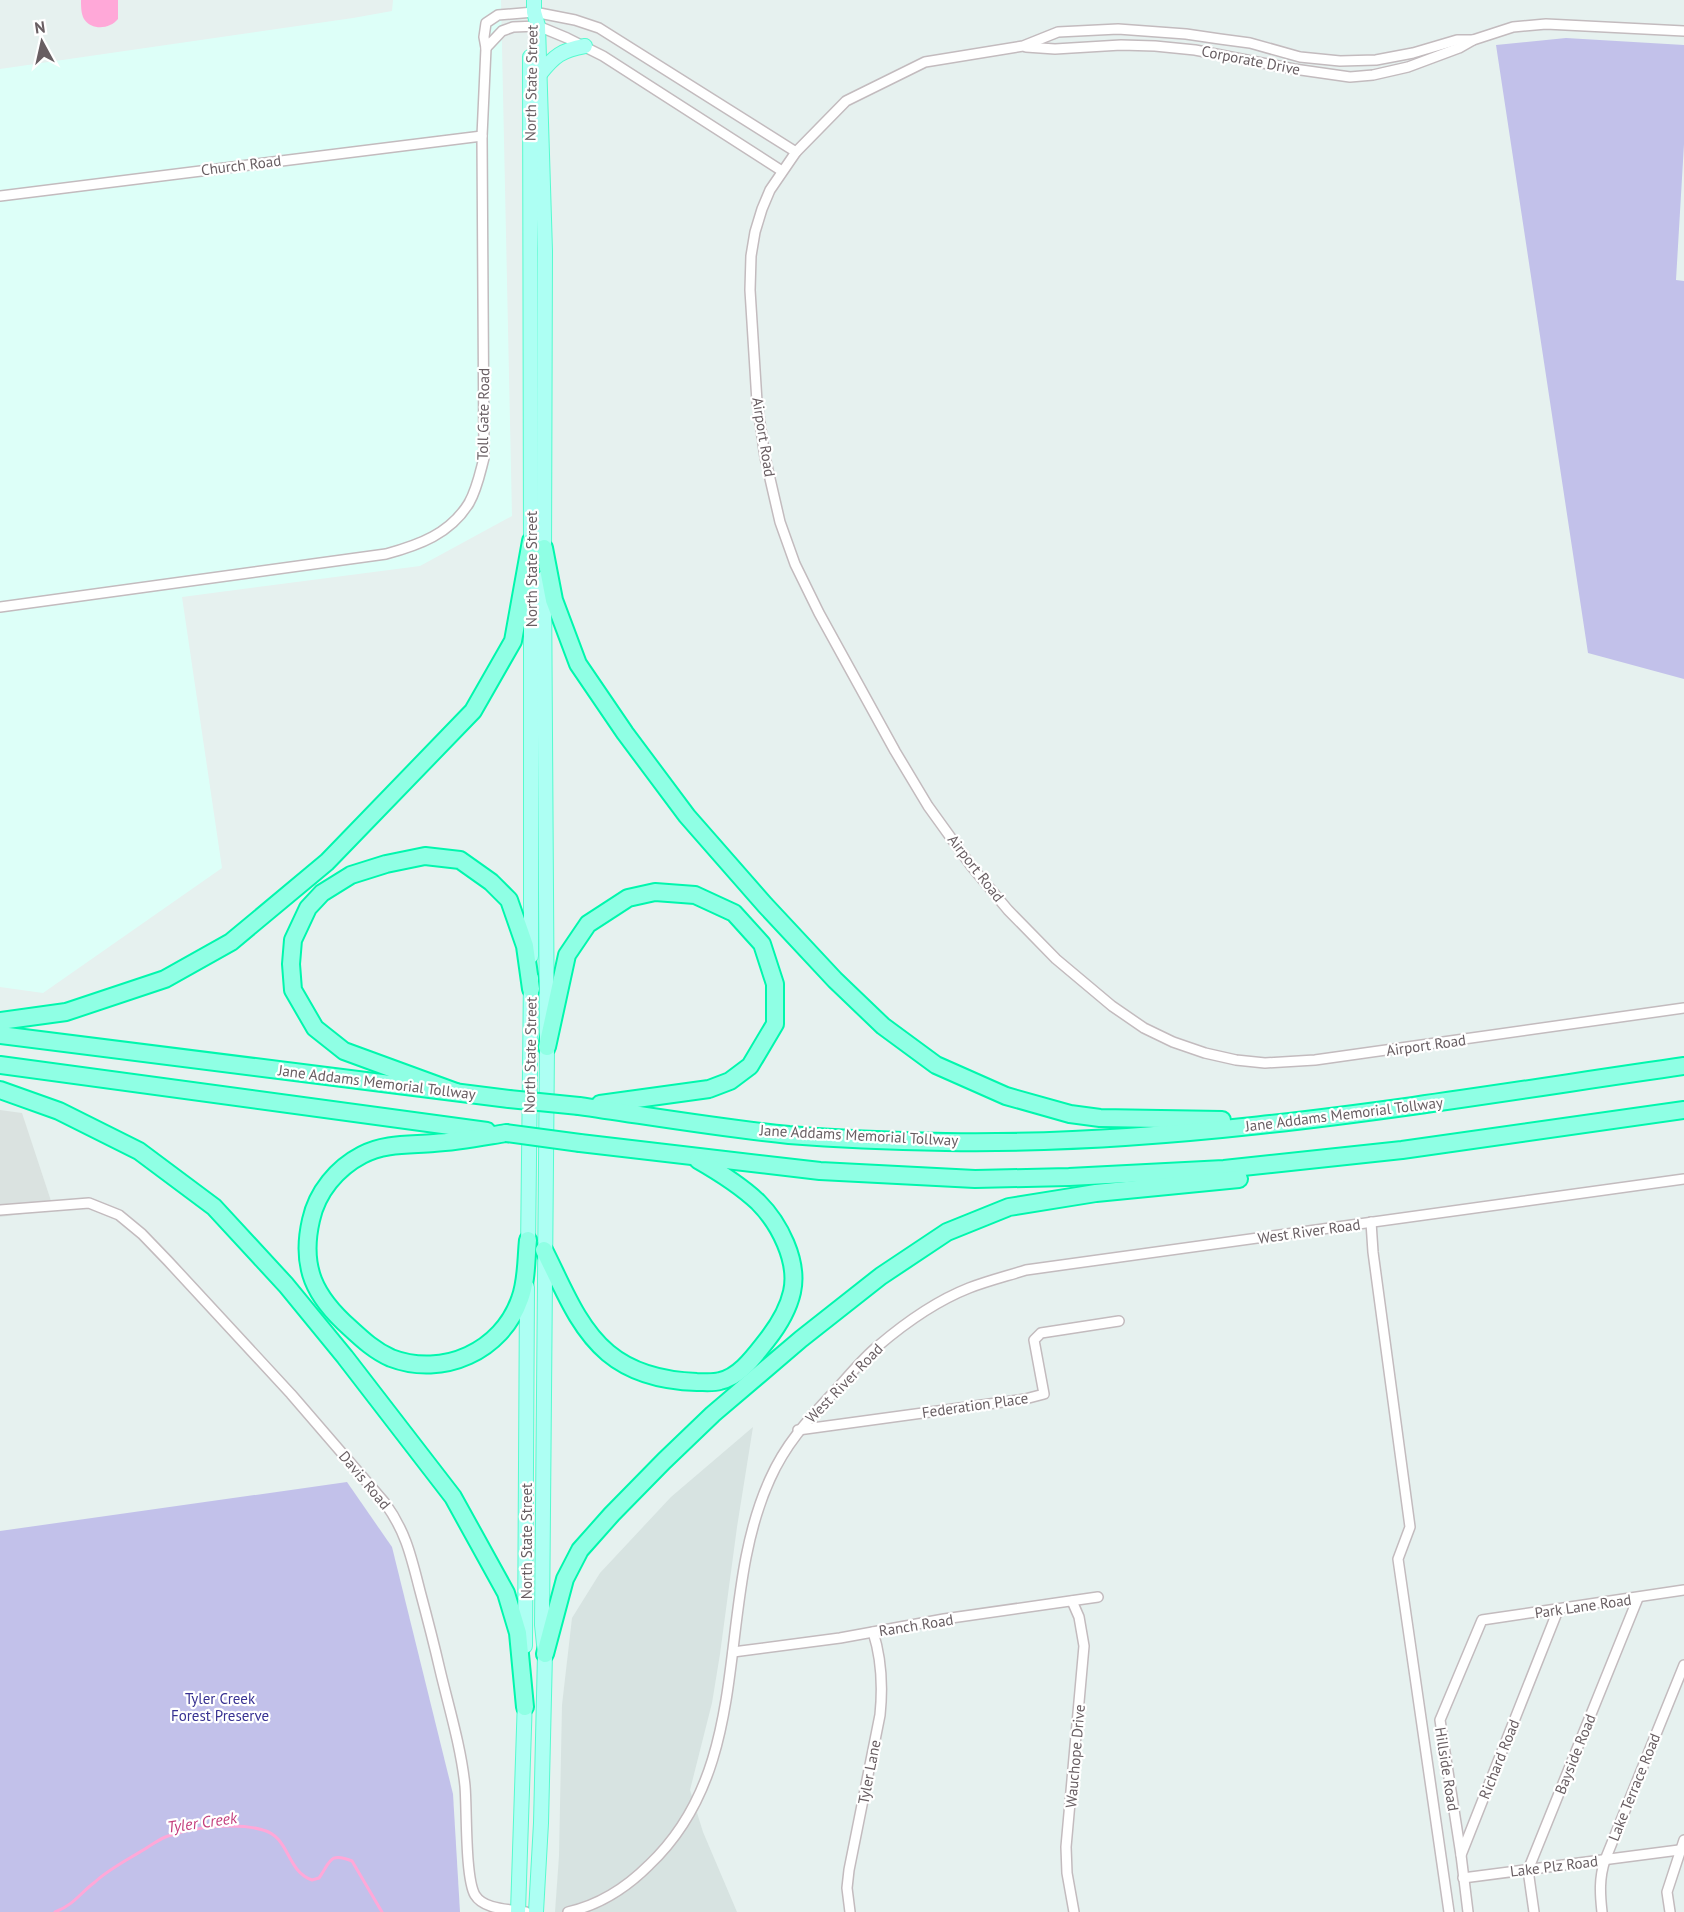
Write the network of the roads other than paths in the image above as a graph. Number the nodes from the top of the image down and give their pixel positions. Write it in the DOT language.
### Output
graph roads {
  1 [pos="534,16"];
  2 [pos="1684,31"];
  3 [pos="1473,40"];
  4 [pos="585,46"];
  5 [pos="1023,46"];
  6 [pos="486,48"];
  7 [pos="540,74"];
  8 [pos="482,136"];
  9 [pos="796,152"];
  10 [pos="782,171"];
  11 [pos="0,196"];
  12 [pos="537,544"];
  13 [pos="0,607"];
  14 [pos="531,988"];
  15 [pos="1684,1008"];
  16 [pos="0,1021"];
  17 [pos="0,1035"];
  18 [pos="547,1047"];
  19 [pos="0,1065"];
  20 [pos="1684,1066"];
  21 [pos="0,1090"];
  22 [pos="456,1092"];
  23 [pos="579,1106"];
  24 [pos="1684,1110"];
  25 [pos="1262,1124"];
  26 [pos="506,1133"];
  27 [pos="1402,1150"];
  28 [pos="693,1156"];
  29 [pos="1684,1179"];
  30 [pos="0,1210"];
  31 [pos="1371,1222"];
  32 [pos="528,1240"];
  33 [pos="544,1250"];
  34 [pos="1119,1321"];
  35 [pos="798,1430"];
  36 [pos="1684,1590"];
  37 [pos="1098,1597"];
  38 [pos="1638,1598"];
  39 [pos="1072,1601"];
  40 [pos="1558,1610"];
  41 [pos="1482,1620"];
  42 [pos="873,1632"];
  43 [pos="733,1652"];
  44 [pos="545,1654"];
  45 [pos="1684,1665"];
  46 [pos="525,1707"];
  47 [pos="1684,1840"];
  48 [pos="1679,1850"];
  49 [pos="1461,1855"];
  50 [pos="1605,1860"];
  51 [pos="1528,1870"];
  52 [pos="1463,1878"];
  53 [pos="521,1912"];
  54 [pos="536,1912"];
  55 [pos="568,1912"];
  56 [pos="850,1912"];
  57 [pos="1074,1912"];
  58 [pos="1449,1912"];
  59 [pos="1468,1912"];
  60 [pos="1534,1912"];
  61 [pos="1602,1912"];
  62 [pos="1670,1912"];
  1 -- 4 [label="street, Toll Gate Road"];
  1 -- 6 [label="street, Toll Gate Road"];
  1 -- 6 [label="street, Toll Gate Road"];
  1 -- 7 [label="main road, North State Street"];
  1 -- 9 [label="street, Toll Gate Road"];
  1 -- 12 [label="main road, North State Street"];
  2 -- 3 [label="street, Corporate Drive"];
  3 -- 5 [label="street, Corporate Drive"];
  3 -- 5 [label="street, Corporate Drive"];
  4 -- 7 [label="main road"];
  4 -- 10 [label="street, Toll Gate Road"];
  5 -- 9 [label="street, Corporate Drive"];
  6 -- 8 [label="street, Toll Gate Road"];
  7 -- 12 [label="main road, North State Street"];
  8 -- 11 [label="street, Church Road"];
  8 -- 13 [label="street, Toll Gate Road"];
  9 -- 10 [label="street, Airport Road"];
  10 -- 15 [label="street, Airport Road"];
  12 -- 14 [label="main road, North State Street"];
  12 -- 16 [label="highway"];
  12 -- 18 [label="main road, North State Street"];
  12 -- 25 [label="highway"];
  14 -- 22 [label="highway"];
  14 -- 32 [label="main road, North State Street"];
  17 -- 22 [label="highway, Jane Addams Memorial Tollway"];
  18 -- 23 [label="highway"];
  18 -- 33 [label="main road, North State Street"];
  19 -- 26 [label="highway"];
  20 -- 25 [label="highway, Jane Addams Memorial Tollway"];
  21 -- 46 [label="highway"];
  22 -- 23 [label="highway, Jane Addams Memorial Tollway, bridge"];
  23 -- 25 [label="highway, Jane Addams Memorial Tollway"];
  24 -- 27 [label="highway"];
  26 -- 28 [label="highway, bridge"];
  26 -- 32 [label="highway"];
  27 -- 28 [label="highway"];
  27 -- 44 [label="highway"];
  28 -- 33 [label="highway"];
  29 -- 31 [label="street, West River Road"];
  30 -- 53 [label="street, Davis Road"];
  31 -- 35 [label="street, West River Road"];
  31 -- 58 [label="street"];
  32 -- 46 [label="main road, North State Street"];
  33 -- 44 [label="main road, North State Street"];
  34 -- 35 [label="street, Federation Place"];
  35 -- 43 [label="street, West River Road"];
  36 -- 38 [label="street, Park Lane Road"];
  37 -- 39 [label="street, Ranch Road"];
  38 -- 40 [label="street, Park Lane Road"];
  38 -- 51 [label="street, Bayside Road"];
  39 -- 42 [label="street, Ranch Road"];
  39 -- 57 [label="street, Wauchope Drive"];
  40 -- 41 [label="street, Park Lane Road"];
  40 -- 49 [label="street, Richard Road"];
  41 -- 49 [label="street, Hillside Road"];
  42 -- 43 [label="street, Ranch Road"];
  42 -- 56 [label="street, Tyler Lane"];
  43 -- 55 [label="street, West River Road"];
  44 -- 54 [label="main road, North State Street"];
  45 -- 50 [label="street, Lake Terrace Road"];
  46 -- 53 [label="main road, North State Street"];
  47 -- 48 [label="street"];
  48 -- 50 [label="street, Lake Plz Road"];
  48 -- 62 [label="street"];
  49 -- 52 [label="street, Richard Road"];
  50 -- 51 [label="street, Lake Plz Road"];
  50 -- 61 [label="street, Lake Terrace Road"];
  51 -- 52 [label="street, Lake Plz Road"];
  51 -- 60 [label="street"];
  52 -- 59 [label="street, Richard Road"];
}
